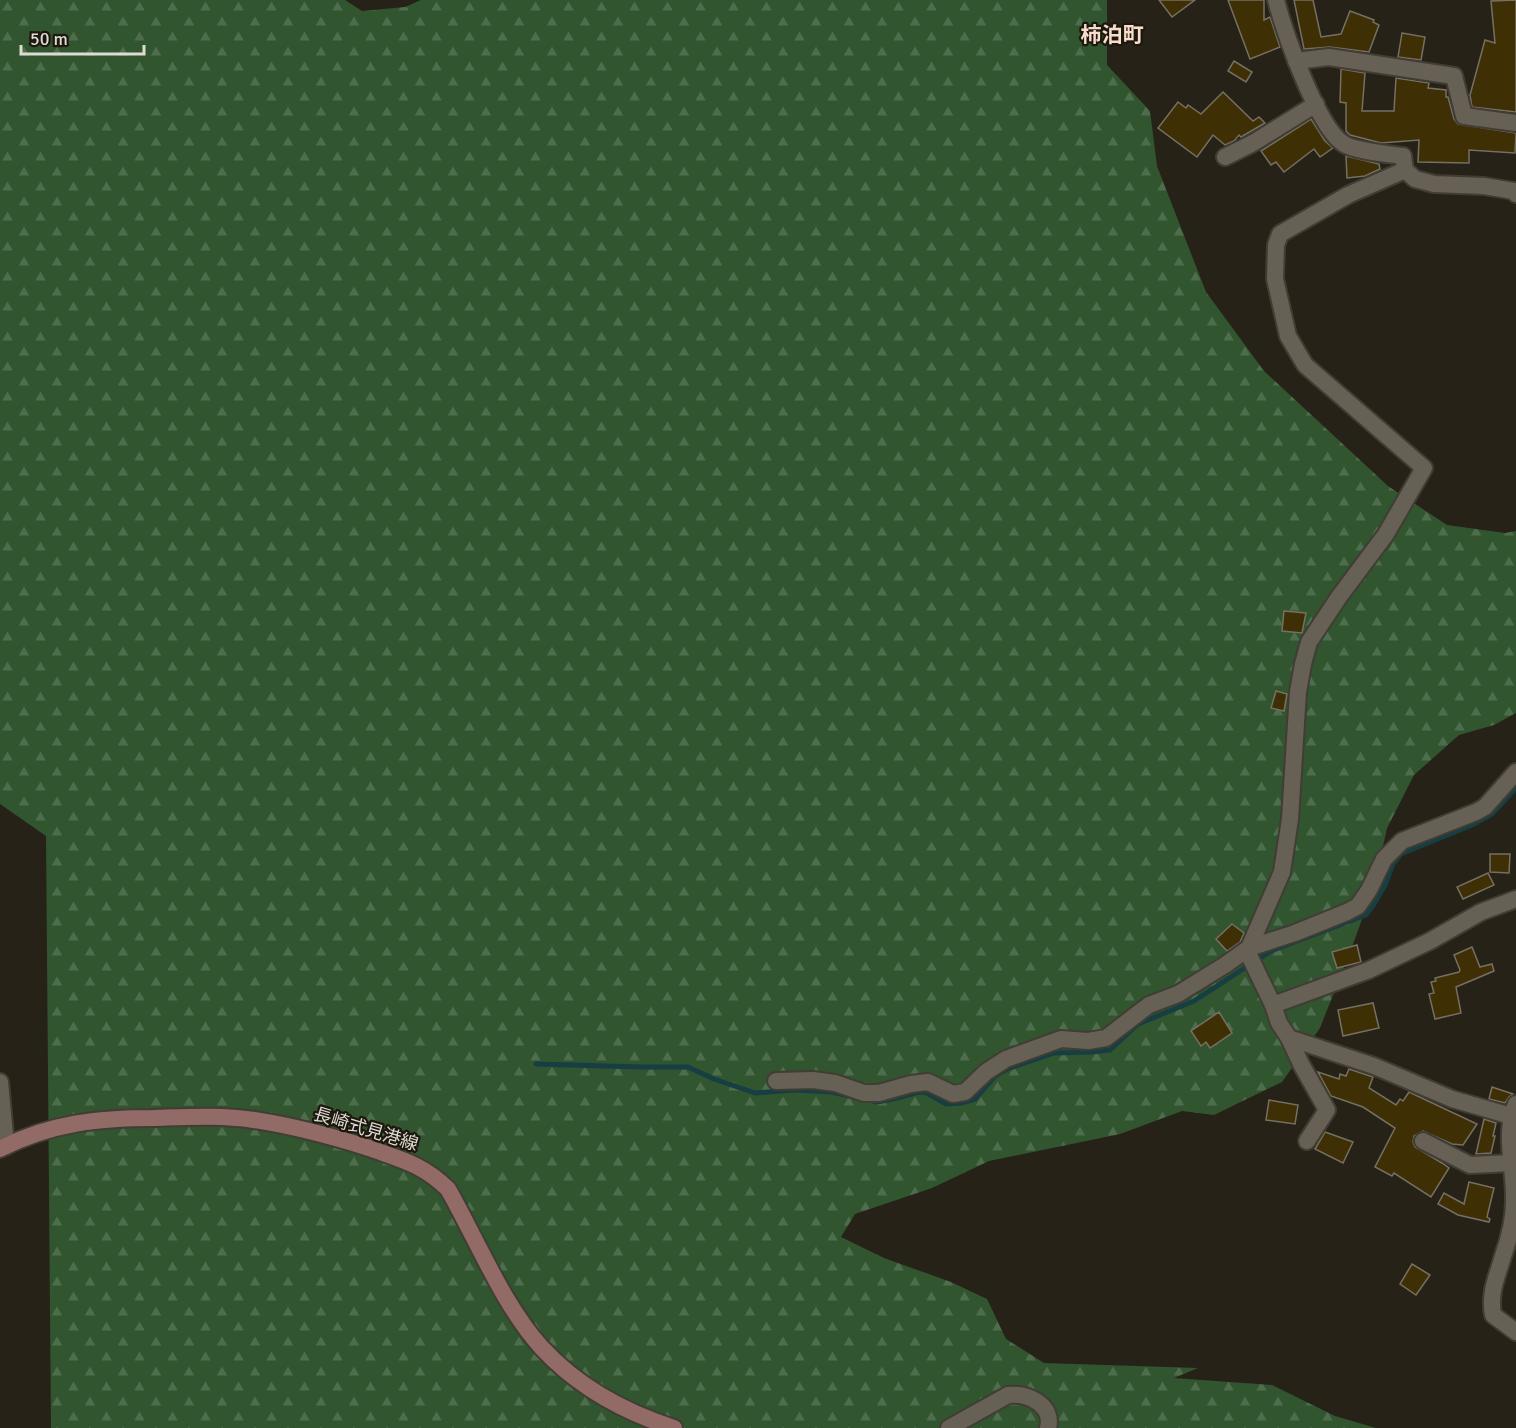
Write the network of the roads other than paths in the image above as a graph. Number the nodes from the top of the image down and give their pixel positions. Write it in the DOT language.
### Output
graph roads {
  1 [pos="1276,0"];
  2 [pos="1296,61"];
  3 [pos="1316,104"];
  4 [pos="1516,123"];
  5 [pos="1225,158"];
  6 [pos="1405,170"];
  7 [pos="1516,194"];
  8 [pos="1516,772"];
  9 [pos="1516,900"];
  10 [pos="1251,956"];
  11 [pos="1273,1005"];
  12 [pos="1289,1038"];
  13 [pos="776,1081"];
  14 [pos="0,1082"];
  15 [pos="1513,1110"];
  16 [pos="1307,1141"];
  17 [pos="1423,1141"];
  18 [pos="3,1148"];
  19 [pos="1512,1163"];
  20 [pos="1516,1332"];
  21 [pos="674,1428"];
  22 [pos="949,1428"];
  23 [pos="1048,1428"];
  1 -- 2 [label="street"];
  2 -- 3 [label="street"];
  2 -- 4 [label="street"];
  3 -- 5 [label="street"];
  3 -- 6 [label="street"];
  6 -- 7 [label="street"];
  6 -- 10 [label="street"];
  8 -- 10 [label="street"];
  9 -- 11 [label="street"];
  10 -- 11 [label="street"];
  10 -- 13 [label="street"];
  11 -- 12 [label="street"];
  12 -- 15 [label="street"];
  12 -- 16 [label="street"];
  14 -- 18 [label="street"];
  15 -- 19 [label="street"];
  17 -- 19 [label="street"];
  18 -- 21 [label="main road, 長崎式見港線"];
  19 -- 20 [label="street"];
  22 -- 23 [label="street"];
}
